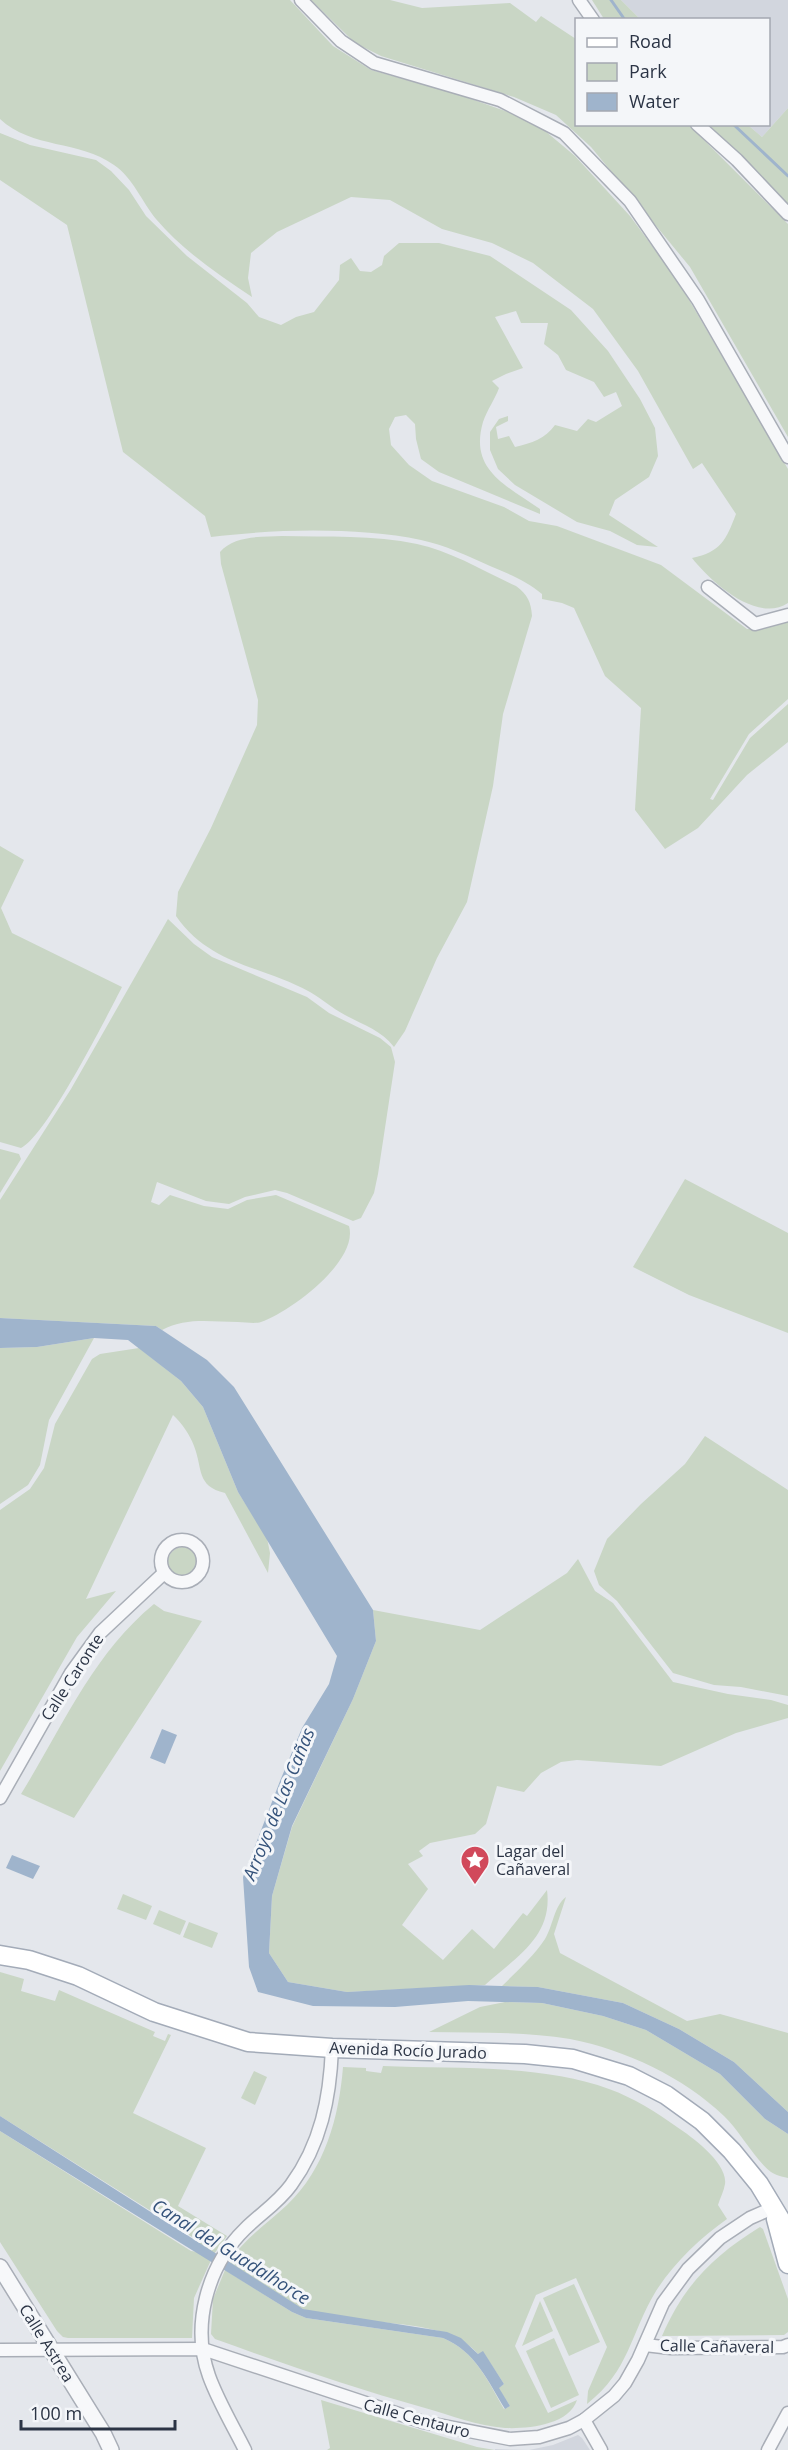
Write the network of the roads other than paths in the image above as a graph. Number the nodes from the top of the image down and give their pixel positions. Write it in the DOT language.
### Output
graph roads {
  1 [pos="301,0"];
  2 [pos="579,0"];
  3 [pos="592,18"];
  4 [pos="699,126"];
  5 [pos="788,214"];
  6 [pos="788,458"];
  7 [pos="708,587"];
  8 [pos="788,615"];
  9 [pos="164,1573"];
  10 [pos="0,1798"];
  11 [pos="0,1955"];
  12 [pos="332,2048"];
  13 [pos="773,2208"];
  14 [pos="785,2236"];
  15 [pos="788,2264"];
  16 [pos="0,2267"];
  17 [pos="645,2345"];
  18 [pos="788,2345"];
  19 [pos="203,2349"];
  20 [pos="0,2350"];
  21 [pos="52,2350"];
  22 [pos="788,2413"];
  23 [pos="584,2420"];
  24 [pos="111,2450"];
  25 [pos="245,2450"];
  26 [pos="601,2450"];
  27 [pos="768,2450"];
  1 -- 6 [label="street"];
  2 -- 3 [label="street"];
  4 -- 5 [label="street"];
  7 -- 8 [label="street"];
  9 -- 10 [label="street, Calle Caronte"];
  11 -- 12 [label="main road, Avenida Rocío Jurado"];
  12 -- 13 [label="main road, Avenida Rocío Jurado"];
  12 -- 19 [label="street"];
  13 -- 14 [label="main road, Avenida Rocío Jurado"];
  13 -- 17 [label="street, Calle Centauro"];
  14 -- 15 [label="main road, Avenida Rocío Jurado"];
  16 -- 21 [label="street, Calle Astrea"];
  17 -- 18 [label="street, Calle Cañaveral"];
  17 -- 23 [label="street, Calle Centauro"];
  19 -- 21 [label="street, Calle Centauro"];
  19 -- 23 [label="street, Calle Centauro"];
  19 -- 25 [label="street"];
  20 -- 21 [label="street, Calle Centauro"];
  21 -- 24 [label="street, Calle Astrea"];
  22 -- 27 [label="street"];
  23 -- 26 [label="street"];
}
